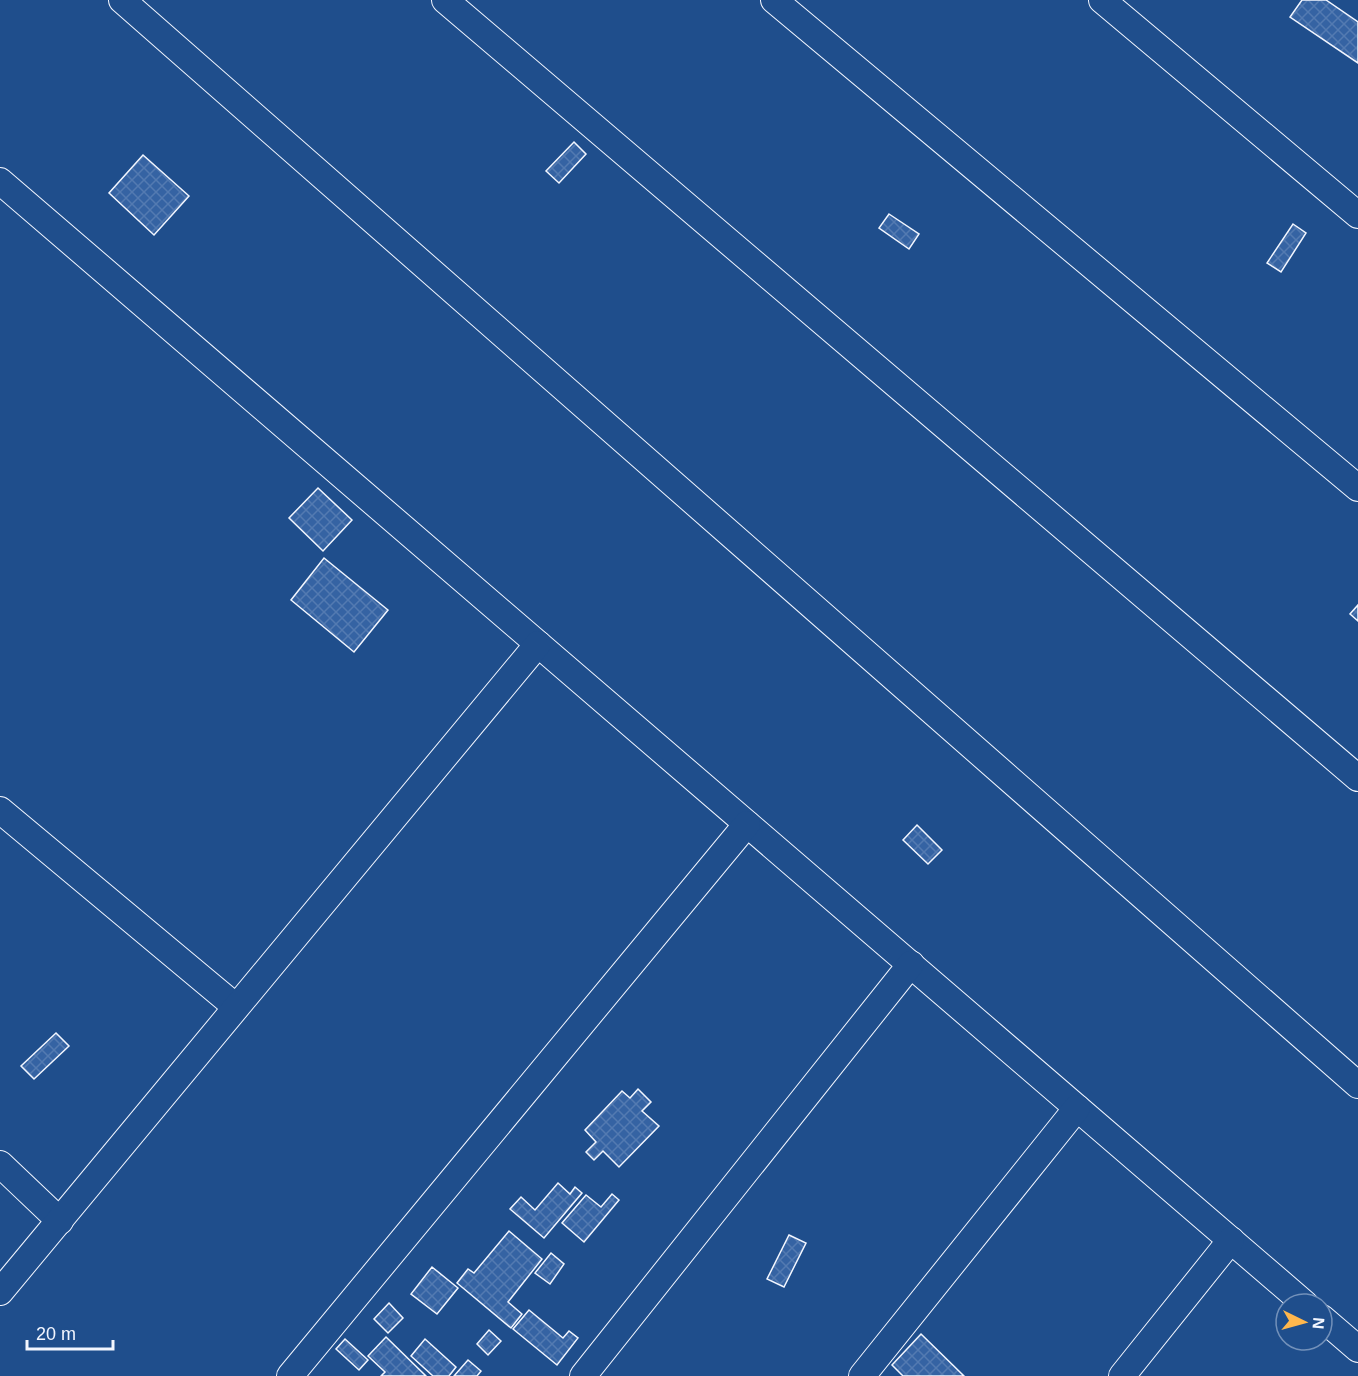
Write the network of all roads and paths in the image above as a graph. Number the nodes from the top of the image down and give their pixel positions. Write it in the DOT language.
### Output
graph roads {
  1 [pos="122,0"];
  2 [pos="445,0"];
  3 [pos="774,0"];
  4 [pos="1102,0"];
  5 [pos="2,186"];
  6 [pos="1358,215"];
  7 [pos="1358,488"];
  8 [pos="538,644"];
  9 [pos="1358,778"];
  10 [pos="0,810"];
  11 [pos="747,824"];
  12 [pos="911,964"];
  13 [pos="236,1007"];
  14 [pos="1358,1085"];
  15 [pos="1077,1108"];
  16 [pos="0,1164"];
  17 [pos="60,1221"];
  18 [pos="1231,1240"];
  19 [pos="0,1292"];
  20 [pos="1291,1292"];
  21 [pos="1334,1328"];
  22 [pos="1358,1349"];
  23 [pos="290,1376"];
  24 [pos="583,1376"];
  25 [pos="862,1376"];
  26 [pos="1122,1376"];
  1 -- 14 [label="street"];
  2 -- 9 [label="street"];
  3 -- 7 [label="street"];
  4 -- 6 [label="street"];
  5 -- 8 [label="street"];
  8 -- 11 [label="street"];
  8 -- 13 [label="street"];
  10 -- 13 [label="street"];
  11 -- 12 [label="street"];
  11 -- 23 [label="street"];
  12 -- 15 [label="street"];
  12 -- 24 [label="street"];
  13 -- 17 [label="street"];
  15 -- 18 [label="street"];
  15 -- 25 [label="street"];
  16 -- 17 [label="street"];
  17 -- 19 [label="street"];
  18 -- 20 [label="street"];
  18 -- 26 [label="street"];
  21 -- 22 [label="street"];
}
